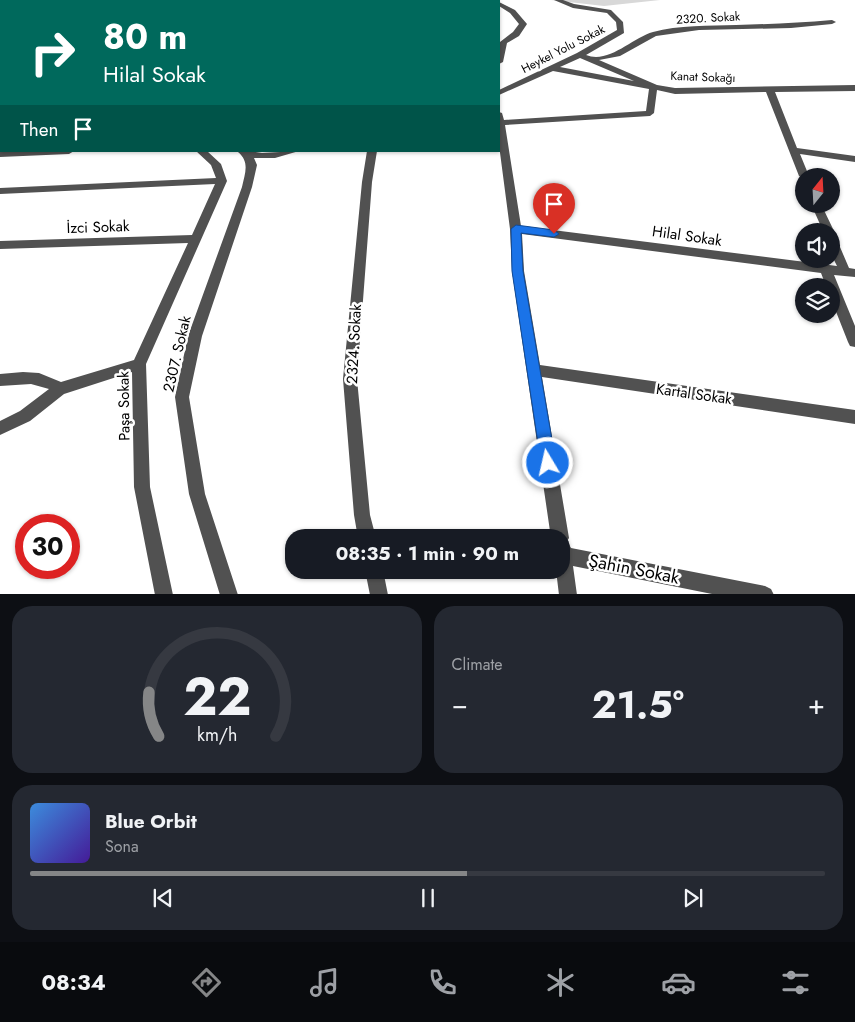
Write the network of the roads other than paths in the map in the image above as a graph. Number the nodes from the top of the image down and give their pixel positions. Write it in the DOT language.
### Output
graph roads {
  1 [pos="557,0"];
  2 [pos="500,4"];
  3 [pos="832,22"];
  4 [pos="580,55"];
  5 [pos="500,58"];
  6 [pos="591,60"];
  7 [pos="552,68"];
  8 [pos="653,86"];
  9 [pos="855,88"];
  10 [pos="770,91"];
  11 [pos="500,93"];
  12 [pos="500,121"];
  13 [pos="500,127"];
  14 [pos="793,150"];
  15 [pos="46,152"];
  16 [pos="202,152"];
  17 [pos="244,152"];
  18 [pos="290,152"];
  19 [pos="372,152"];
  20 [pos="0,154"];
  21 [pos="855,159"];
  22 [pos="801,168"];
  23 [pos="222,181"];
  24 [pos="0,190"];
  25 [pos="516,229"];
  26 [pos="197,239"];
  27 [pos="0,245"];
  28 [pos="840,256"];
  29 [pos="826,270"];
  30 [pos="850,273"];
  31 [pos="855,342"];
  32 [pos="139,364"];
  33 [pos="534,370"];
  34 [pos="0,380"];
  35 [pos="58,389"];
  36 [pos="855,417"];
  37 [pos="0,428"];
  38 [pos="365,529"];
  39 [pos="559,529"];
  40 [pos="570,547"];
  41 [pos="376,579"];
  42 [pos="566,579"];
  43 [pos="164,594"];
  44 [pos="229,594"];
  45 [pos="379,594"];
  46 [pos="568,594"];
  47 [pos="764,594"];
  1 -- 4 [label="street, Heykel Yolu Sokak"];
  2 -- 5 [label="street"];
  3 -- 6 [label="street, 2320. Sokak"];
  4 -- 6 [label="street"];
  4 -- 7 [label="street, Heykel Yolu Sokak"];
  6 -- 8 [label="street"];
  7 -- 8 [label="street, Kanat Sokağı"];
  7 -- 11 [label="street, Heykel Yolu Sokak"];
  8 -- 10 [label="street, Kanat Sokağı"];
  8 -- 12 [label="street"];
  9 -- 10 [label="street, Kanat Sokağı"];
  10 -- 14 [label="street"];
  13 -- 25 [label="street"];
  14 -- 21 [label="street"];
  14 -- 22 [label="street"];
  15 -- 20 [label="street"];
  16 -- 23 [label="street"];
  17 -- 18 [label="street"];
  17 -- 44 [label="street, 2307. Sokak"];
  19 -- 38 [label="street, 2324. Sokak"];
  23 -- 24 [label="street"];
  23 -- 26 [label="street, Paşa Sokak"];
  25 -- 29 [label="street, Hilal Sokak"];
  25 -- 33 [label="street"];
  26 -- 27 [label="street, İzci Sokak"];
  26 -- 32 [label="street, Paşa Sokak"];
  28 -- 30 [label="street"];
  29 -- 30 [label="street, Hilal Sokak"];
  29 -- 31 [label="street"];
  32 -- 35 [label="street"];
  32 -- 43 [label="street, Paşa Sokak"];
  33 -- 36 [label="street, Kartal Sokak"];
  33 -- 39 [label="street"];
  34 -- 35 [label="street"];
  35 -- 37 [label="street"];
  40 -- 47 [label="street, Şahin Sokak"];
  41 -- 45 [label="street"];
  42 -- 46 [label="street"];
}
